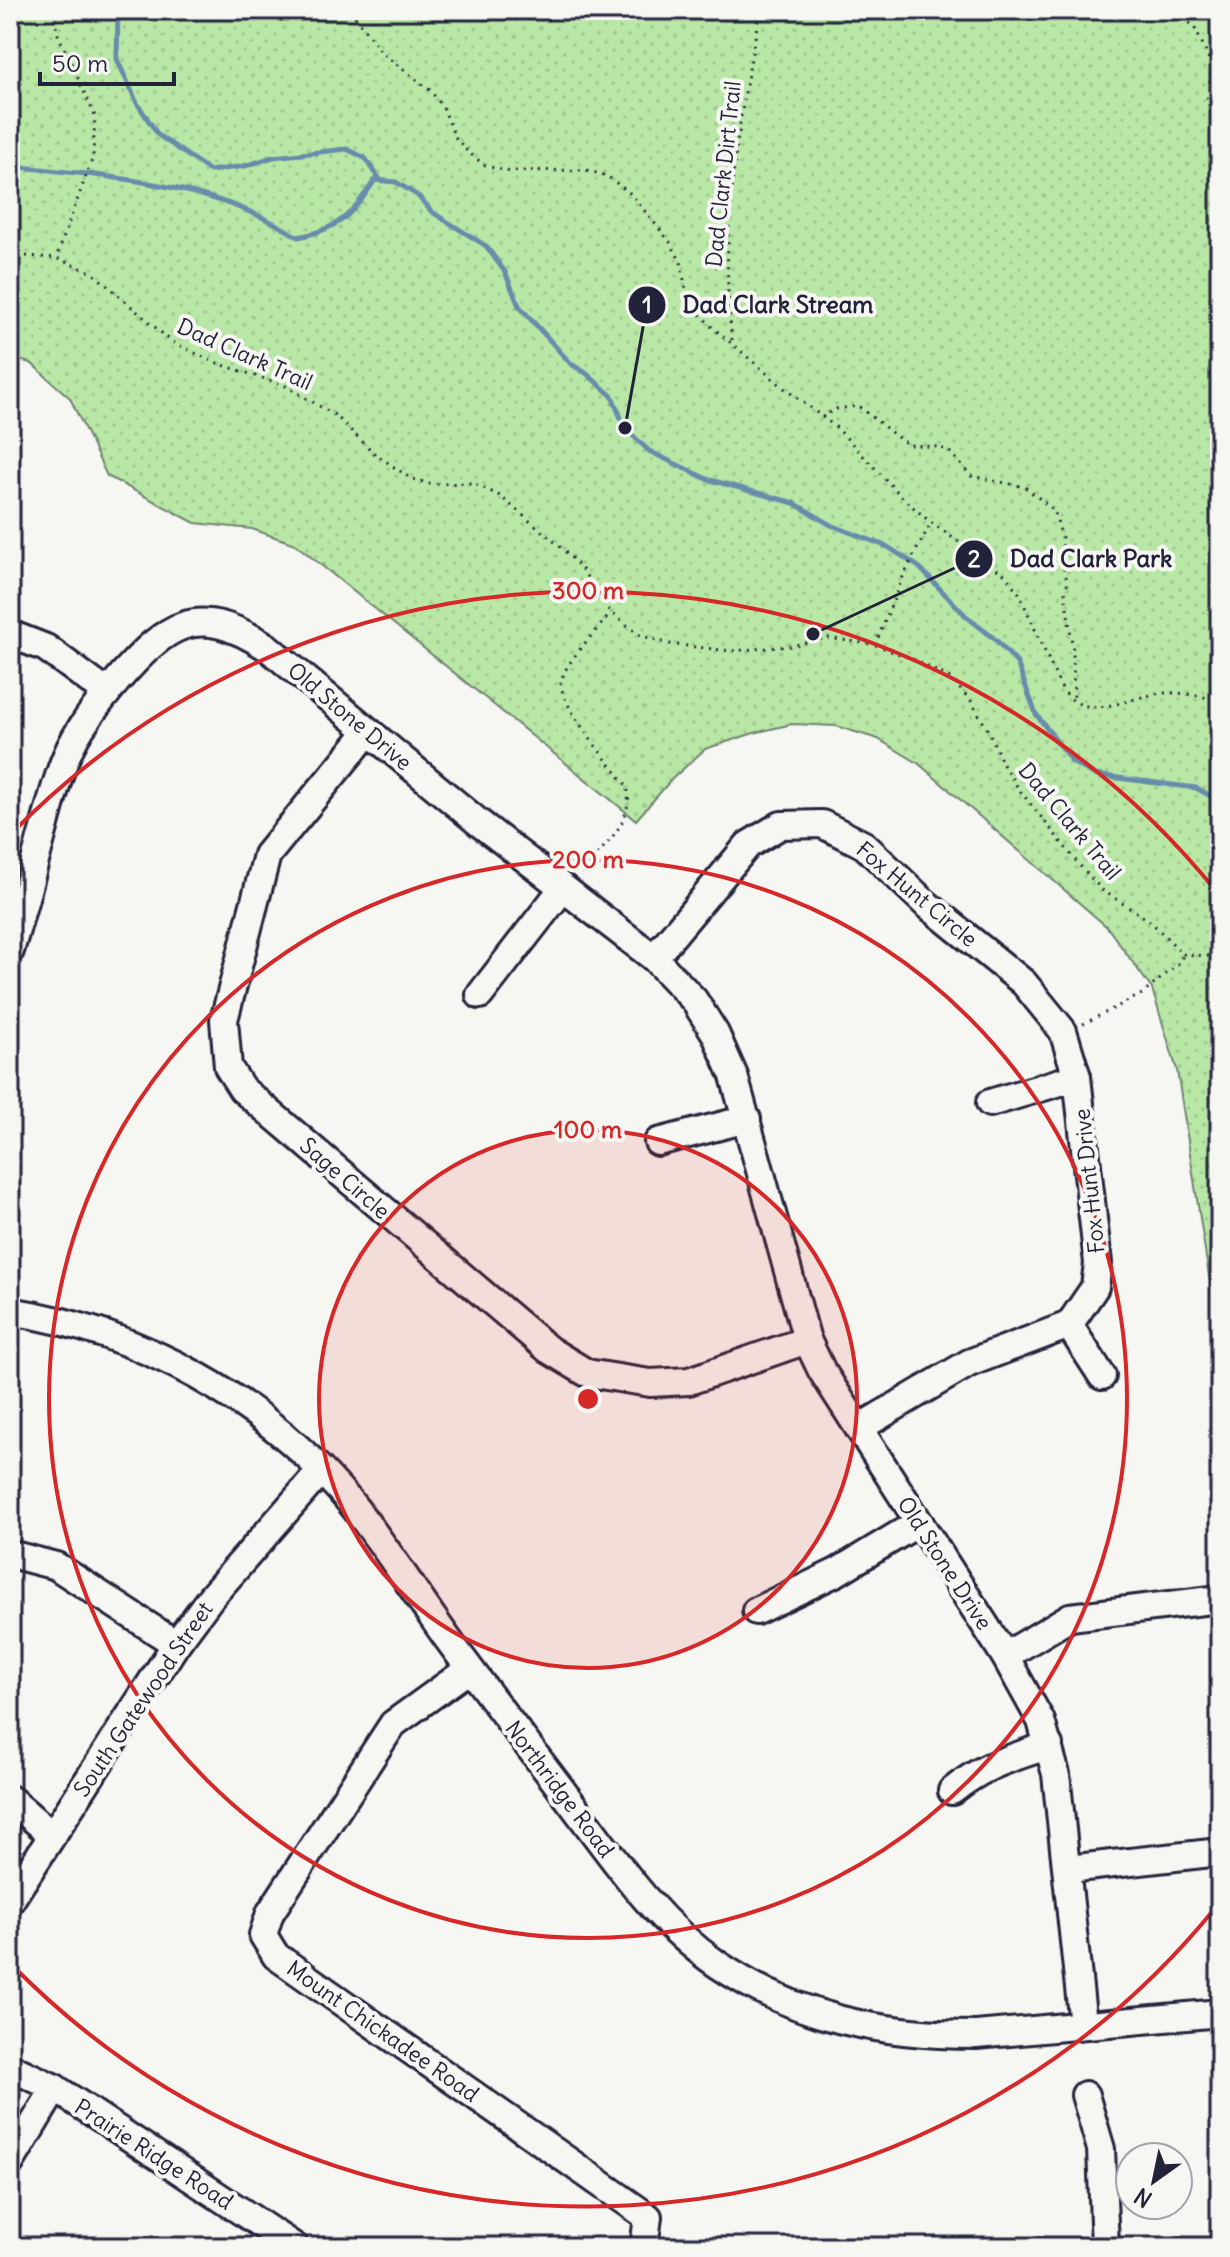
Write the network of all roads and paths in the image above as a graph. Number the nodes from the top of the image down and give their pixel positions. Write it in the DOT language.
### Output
graph roads {
  1 [pos="53,10"];
  2 [pos="350,10"];
  3 [pos="760,10"];
  4 [pos="1169,10"];
  5 [pos="1220,53"];
  6 [pos="1208,55"];
  7 [pos="1220,70"];
  8 [pos="1220,172"];
  9 [pos="10,255"];
  10 [pos="56,258"];
  11 [pos="732,342"];
  12 [pos="822,417"];
  13 [pos="931,523"];
  14 [pos="611,613"];
  15 [pos="10,634"];
  16 [pos="875,645"];
  17 [pos="107,693"];
  18 [pos="1220,700"];
  19 [pos="1074,702"];
  20 [pos="368,732"];
  21 [pos="20,877"];
  22 [pos="566,890"];
  23 [pos="10,951"];
  24 [pos="1183,954"];
  25 [pos="1220,957"];
  26 [pos="654,958"];
  27 [pos="480,995"];
  28 [pos="1063,1031"];
  29 [pos="1077,1077"];
  30 [pos="990,1103"];
  31 [pos="747,1119"];
  32 [pos="658,1142"];
  33 [pos="10,1311"];
  34 [pos="1069,1325"];
  35 [pos="807,1340"];
  36 [pos="1102,1376"];
  37 [pos="859,1428"];
  38 [pos="321,1471"];
  39 [pos="918,1523"];
  40 [pos="10,1554"];
  41 [pos="1220,1599"];
  42 [pos="756,1611"];
  43 [pos="176,1644"];
  44 [pos="1005,1656"];
  45 [pos="469,1669"];
  46 [pos="1049,1745"];
  47 [pos="952,1791"];
  48 [pos="10,1799"];
  49 [pos="52,1835"];
  50 [pos="1220,1852"];
  51 [pos="1068,1869"];
  52 [pos="10,1901"];
  53 [pos="1220,2013"];
  54 [pos="1083,2025"];
  55 [pos="10,2067"];
  56 [pos="55,2088"];
  57 [pos="1085,2095"];
  58 [pos="10,2163"];
  59 [pos="261,2238"];
  60 [pos="295,2247"];
  61 [pos="644,2247"];
  62 [pos="1105,2247"];
  1 -- 10 [label="path"];
  2 -- 11 [label="path, Dad Clark Dirt Trail"];
  3 -- 11 [label="path, Dad Clark Dirt Trail"];
  4 -- 6 [label="path"];
  5 -- 6 [label="path"];
  6 -- 7 [label="path"];
  6 -- 8 [label="path"];
  9 -- 10 [label="path, Dad Clark Trail"];
  10 -- 14 [label="path, Dad Clark Trail"];
  11 -- 12 [label="path, Dad Clark Dirt Trail"];
  12 -- 13 [label="path, Dad Clark Dirt Trail"];
  12 -- 19 [label="path"];
  13 -- 16 [label="path"];
  13 -- 19 [label="path, Dad Clark Dirt Trail"];
  14 -- 16 [label="path, Dad Clark Trail"];
  14 -- 22 [label="path"];
  15 -- 17 [label="street"];
  16 -- 24 [label="path, Dad Clark Trail"];
  17 -- 20 [label="street, Old Stone Drive"];
  17 -- 21 [label="street, Old Stone Drive"];
  18 -- 19 [label="path"];
  20 -- 22 [label="street, Old Stone Drive"];
  20 -- 35 [label="street, Sage Circle"];
  21 -- 23 [label="street, Old Stone Drive"];
  22 -- 26 [label="street, Old Stone Drive"];
  22 -- 27 [label="street"];
  24 -- 25 [label="path"];
  24 -- 28 [label="path"];
  26 -- 28 [label="street, Fox Hunt Circle"];
  26 -- 31 [label="street, Old Stone Drive"];
  28 -- 29 [label="street, Fox Hunt Circle"];
  29 -- 30 [label="street, Fox Hunt Drive"];
  29 -- 34 [label="street, Fox Hunt Drive"];
  31 -- 32 [label="street"];
  31 -- 35 [label="street, Old Stone Drive"];
  33 -- 38 [label="street, Northridge Road"];
  34 -- 36 [label="street"];
  34 -- 37 [label="street"];
  35 -- 37 [label="street, Old Stone Drive"];
  37 -- 39 [label="street, Old Stone Drive"];
  38 -- 43 [label="street, South Gatewood Street"];
  38 -- 45 [label="street, Northridge Road"];
  39 -- 42 [label="street"];
  39 -- 44 [label="street, Old Stone Drive"];
  40 -- 43 [label="street"];
  41 -- 44 [label="street"];
  43 -- 49 [label="street, South Gatewood Street"];
  44 -- 46 [label="street, Old Stone Drive"];
  45 -- 54 [label="street, Northridge Road"];
  45 -- 61 [label="street, Mount Chickadee Road"];
  46 -- 47 [label="street"];
  46 -- 51 [label="street, Old Stone Drive"];
  48 -- 49 [label="street"];
  49 -- 52 [label="street, South Gatewood Street"];
  50 -- 51 [label="street"];
  51 -- 54 [label="street, Old Stone Drive"];
  53 -- 54 [label="street, Northridge Road"];
  55 -- 56 [label="street, Prairie Ridge Road"];
  56 -- 58 [label="street"];
  56 -- 59 [label="street, Prairie Ridge Road"];
  57 -- 62 [label="street"];
  59 -- 60 [label="street, Prairie Ridge Road"];
}
